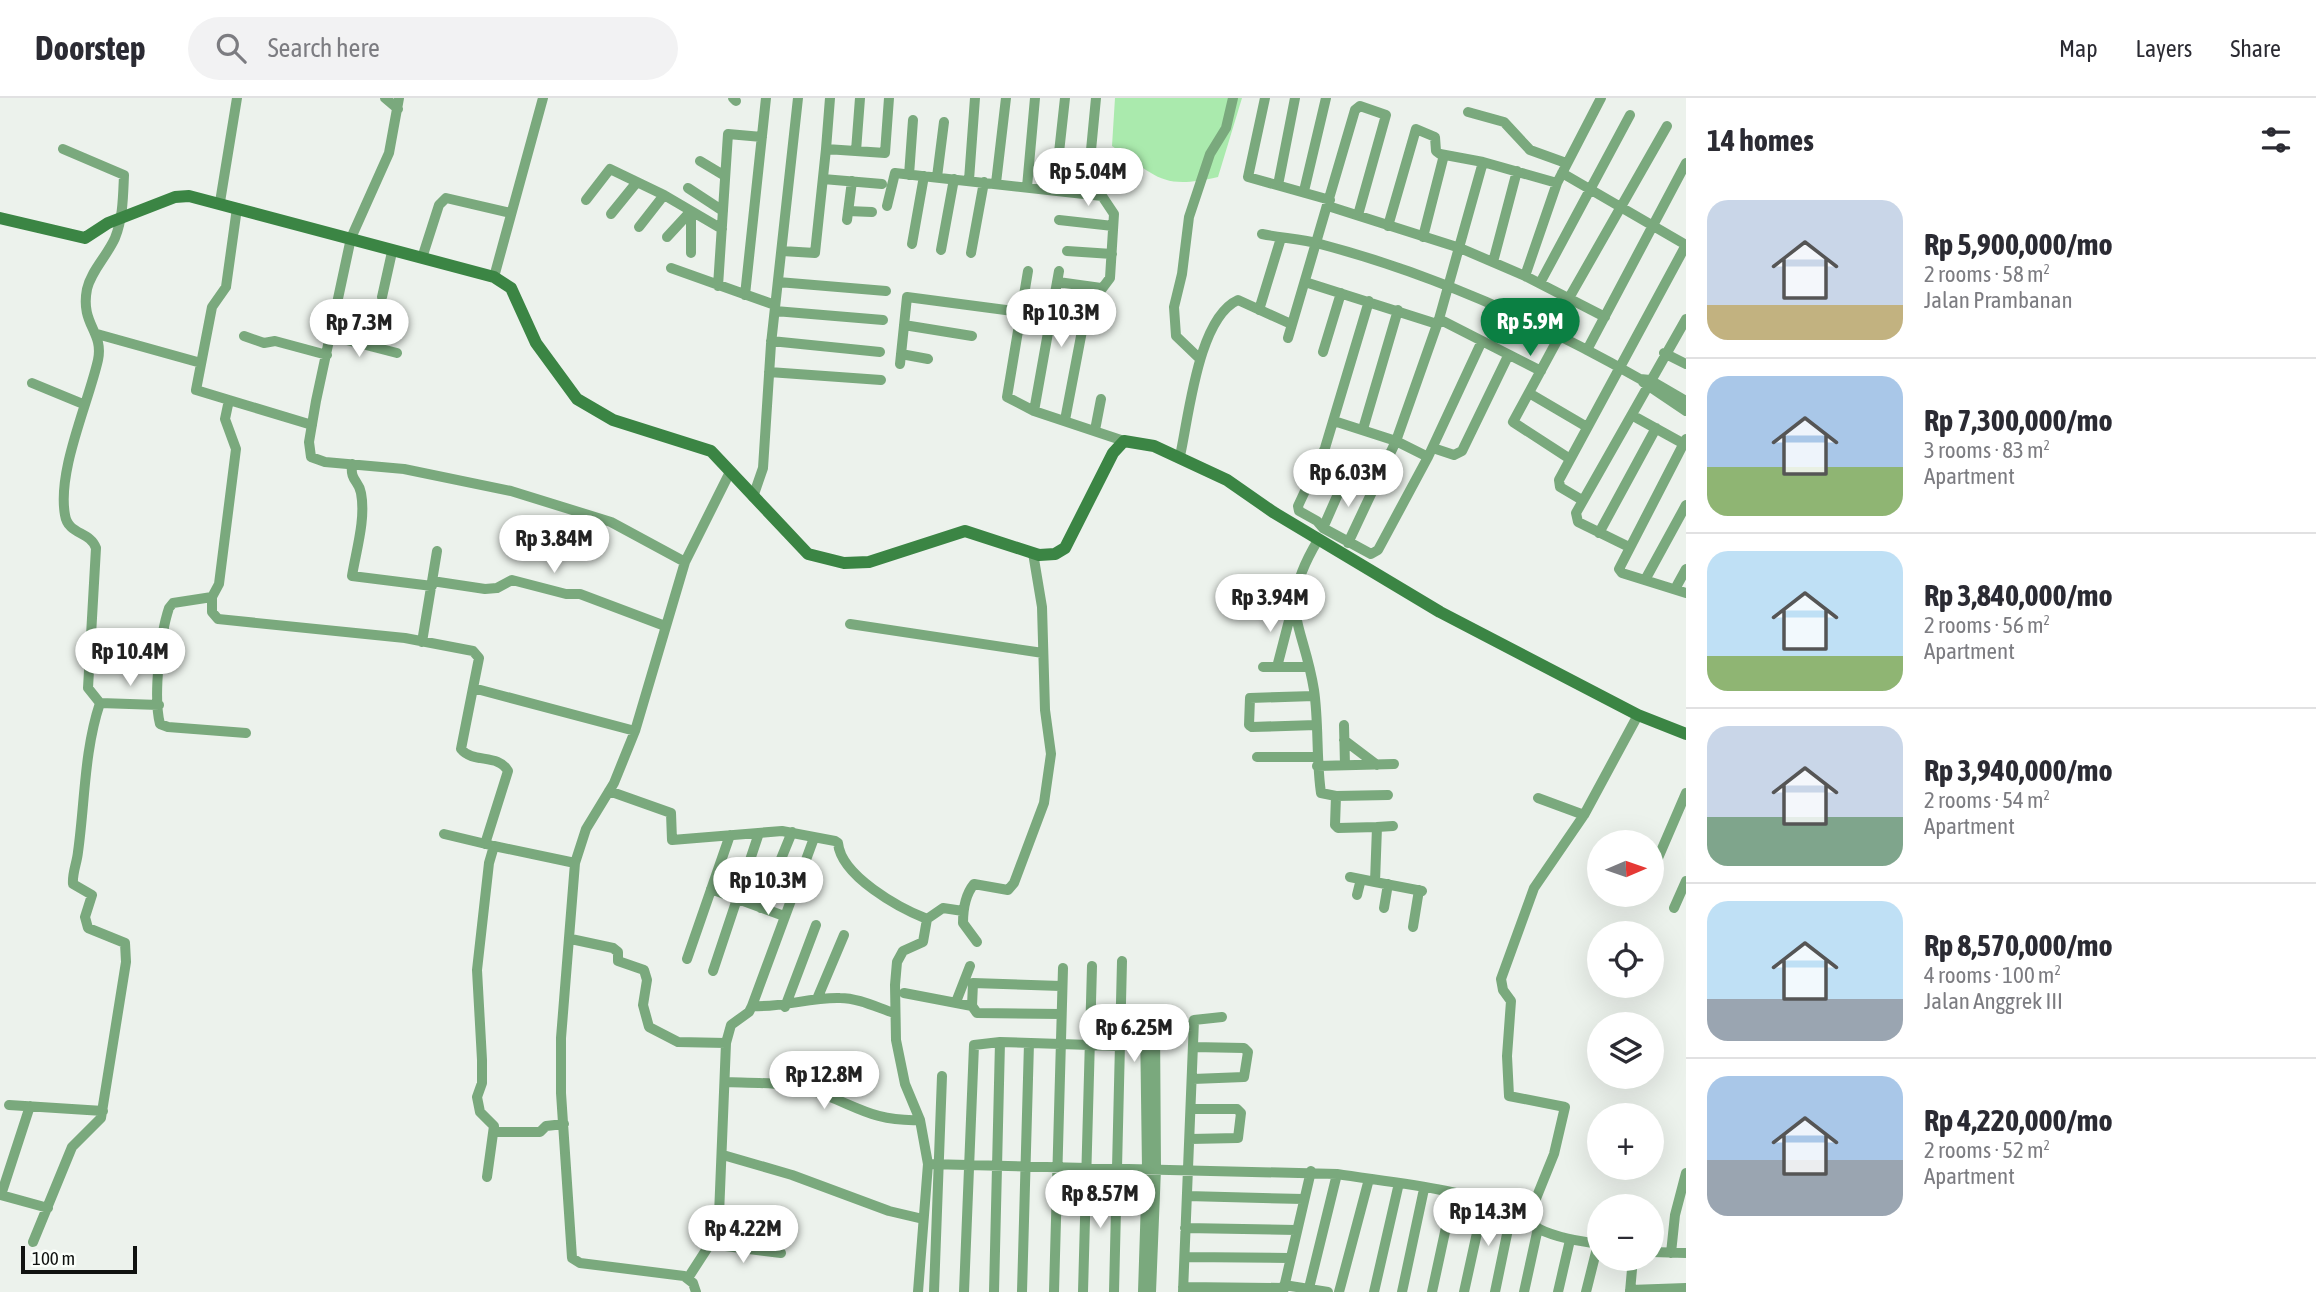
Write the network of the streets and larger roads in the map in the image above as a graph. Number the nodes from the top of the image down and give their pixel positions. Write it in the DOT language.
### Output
graph roads {
  1 [pos="237,98"];
  2 [pos="385,98"];
  3 [pos="543,98"];
  4 [pos="766,98"];
  5 [pos="798,98"];
  6 [pos="825,98"];
  7 [pos="830,98"];
  8 [pos="860,98"];
  9 [pos="889,98"];
  10 [pos="975,98"];
  11 [pos="1006,98"];
  12 [pos="1035,98"];
  13 [pos="1065,98"];
  14 [pos="1096,98"];
  15 [pos="1233,98"];
  16 [pos="1265,98"];
  17 [pos="1295,98"];
  18 [pos="1326,98"];
  19 [pos="1601,98"];
  20 [pos="398,103"];
  21 [pos="1468,112"];
  22 [pos="1630,115"];
  23 [pos="913,120"];
  24 [pos="944,122"];
  25 [pos="1667,126"];
  26 [pos="762,137"];
  27 [pos="63,149"];
  28 [pos="826,149"];
  29 [pos="856,152"];
  30 [pos="1444,155"];
  31 [pos="699,161"];
  32 [pos="1483,162"];
  33 [pos="1686,163"];
  34 [pos="1564,168"];
  35 [pos="1517,171"];
  36 [pos="909,175"];
  37 [pos="725,176"];
  38 [pos="925,176"];
  39 [pos="937,177"];
  40 [pos="823,179"];
  41 [pos="954,179"];
  42 [pos="969,180"];
  43 [pos="852,181"];
  44 [pos="637,182"];
  45 [pos="984,182"];
  46 [pos="996,183"];
  47 [pos="1557,183"];
  48 [pos="882,184"];
  49 [pos="1278,185"];
  50 [pos="1027,187"];
  51 [pos="688,188"];
  52 [pos="1055,189"];
  53 [pos="1590,189"];
  54 [pos="1304,191"];
  55 [pos="1087,192"];
  56 [pos="664,195"];
  57 [pos="586,200"];
  58 [pos="220,202"];
  59 [pos="1329,203"];
  60 [pos="1621,205"];
  61 [pos="887,206"];
  62 [pos="237,208"];
  63 [pos="691,211"];
  64 [pos="723,211"];
  65 [pos="872,212"];
  66 [pos="510,213"];
  67 [pos="611,214"];
  68 [pos="1358,215"];
  69 [pos="122,217"];
  70 [pos="0,218"];
  71 [pos="1059,220"];
  72 [pos="1653,225"];
  73 [pos="678,226"];
  74 [pos="1113,226"];
  75 [pos="1388,226"];
  76 [pos="639,227"];
  77 [pos="722,229"];
  78 [pos="691,232"];
  79 [pos="1262,234"];
  80 [pos="667,237"];
  81 [pos="1423,237"];
  82 [pos="351,238"];
  83 [pos="1281,238"];
  84 [pos="1316,243"];
  85 [pos="912,244"];
  86 [pos="1686,245"];
  87 [pos="1460,248"];
  88 [pos="941,250"];
  89 [pos="782,251"];
  90 [pos="1067,251"];
  91 [pos="392,252"];
  92 [pos="691,253"];
  93 [pos="971,253"];
  94 [pos="1112,254"];
  95 [pos="422,258"];
  96 [pos="1493,262"];
  97 [pos="1682,262"];
  98 [pos="671,268"];
  99 [pos="1028,271"];
  100 [pos="1059,271"];
  101 [pos="494,276"];
  102 [pos="1525,276"];
  103 [pos="778,282"];
  104 [pos="1058,282"];
  105 [pos="1305,282"];
  106 [pos="1540,283"];
  107 [pos="718,286"];
  108 [pos="1449,286"];
  109 [pos="1101,288"];
  110 [pos="886,291"];
  111 [pos="1341,293"];
  112 [pos="745,295"];
  113 [pos="382,297"];
  114 [pos="1569,298"];
  115 [pos="1369,301"];
  116 [pos="775,308"];
  117 [pos="1259,310"];
  118 [pos="1398,310"];
  119 [pos="1021,312"];
  120 [pos="1605,317"];
  121 [pos="883,320"];
  122 [pos="1438,321"];
  123 [pos="1291,324"];
  124 [pos="904,325"];
  125 [pos="1684,325"];
  126 [pos="97,334"];
  127 [pos="244,336"];
  128 [pos="331,336"];
  129 [pos="972,336"];
  130 [pos="1559,337"];
  131 [pos="1288,338"];
  132 [pos="771,341"];
  133 [pos="1481,343"];
  134 [pos="1587,350"];
  135 [pos="880,352"];
  136 [pos="1324,352"];
  137 [pos="397,353"];
  138 [pos="1664,353"];
  139 [pos="327,355"];
  140 [pos="1508,356"];
  141 [pos="928,359"];
  142 [pos="1200,359"];
  143 [pos="201,363"];
  144 [pos="1686,364"];
  145 [pos="1620,367"];
  146 [pos="1541,371"];
  147 [pos="769,372"];
  148 [pos="881,380"];
  149 [pos="1646,382"];
  150 [pos="32,383"];
  151 [pos="1529,393"];
  152 [pos="1101,398"];
  153 [pos="229,400"];
  154 [pos="1686,401"];
  155 [pos="83,404"];
  156 [pos="1034,411"];
  157 [pos="1686,411"];
  158 [pos="1637,418"];
  159 [pos="1065,420"];
  160 [pos="1334,421"];
  161 [pos="312,425"];
  162 [pos="1587,427"];
  163 [pos="1656,428"];
  164 [pos="1363,429"];
  165 [pos="1095,430"];
  166 [pos="1124,441"];
  167 [pos="1396,441"];
  168 [pos="1685,443"];
  169 [pos="1430,452"];
  170 [pos="1180,456"];
  171 [pos="1570,459"];
  172 [pos="352,464"];
  173 [pos="730,472"];
  174 [pos="1345,478"];
  175 [pos="753,497"];
  176 [pos="1582,500"];
  177 [pos="1686,505"];
  178 [pos="1600,533"];
  179 [pos="1320,534"];
  180 [pos="1348,543"];
  181 [pos="1629,547"];
  182 [pos="437,551"];
  183 [pos="1033,553"];
  184 [pos="685,562"];
  185 [pos="1686,569"];
  186 [pos="1645,580"];
  187 [pos="432,583"];
  188 [pos="1675,589"];
  189 [pos="1686,593"];
  190 [pos="212,597"];
  191 [pos="1293,608"];
  192 [pos="850,624"];
  193 [pos="665,625"];
  194 [pos="422,642"];
  195 [pos="1043,653"];
  196 [pos="1263,667"];
  197 [pos="1278,667"];
  198 [pos="1309,667"];
  199 [pos="472,688"];
  200 [pos="1314,696"];
  201 [pos="100,703"];
  202 [pos="159,705"];
  203 [pos="1638,715"];
  204 [pos="1316,725"];
  205 [pos="1344,725"];
  206 [pos="635,731"];
  207 [pos="246,733"];
  208 [pos="1686,734"];
  209 [pos="1344,740"];
  210 [pos="1257,757"];
  211 [pos="1317,762"];
  212 [pos="1394,764"];
  213 [pos="1345,765"];
  214 [pos="1377,765"];
  215 [pos="609,791"];
  216 [pos="1686,793"];
  217 [pos="1388,795"];
  218 [pos="1336,796"];
  219 [pos="1538,798"];
  220 [pos="1584,815"];
  221 [pos="1393,826"];
  222 [pos="1377,827"];
  223 [pos="792,832"];
  224 [pos="759,833"];
  225 [pos="444,834"];
  226 [pos="730,835"];
  227 [pos="814,838"];
  228 [pos="1664,844"];
  229 [pos="490,845"];
  230 [pos="575,863"];
  231 [pos="1686,881"];
  232 [pos="1376,882"];
  233 [pos="1388,884"];
  234 [pos="711,889"];
  235 [pos="1357,895"];
  236 [pos="737,899"];
  237 [pos="761,908"];
  238 [pos="1384,908"];
  239 [pos="1674,908"];
  240 [pos="963,911"];
  241 [pos="784,916"];
  242 [pos="927,919"];
  243 [pos="816,925"];
  244 [pos="1413,928"];
  245 [pos="844,935"];
  246 [pos="571,939"];
  247 [pos="977,942"];
  248 [pos="687,959"];
  249 [pos="1122,961"];
  250 [pos="970,966"];
  251 [pos="1092,966"];
  252 [pos="1063,968"];
  253 [pos="713,971"];
  254 [pos="969,983"];
  255 [pos="1061,986"];
  256 [pos="904,993"];
  257 [pos="817,999"];
  258 [pos="956,1002"];
  259 [pos="751,1006"];
  260 [pos="972,1006"];
  261 [pos="785,1007"];
  262 [pos="894,1013"];
  263 [pos="1061,1014"];
  264 [pos="1222,1017"];
  265 [pos="1121,1023"];
  266 [pos="1150,1023"];
  267 [pos="1193,1026"];
  268 [pos="1000,1042"];
  269 [pos="1030,1043"];
  270 [pos="726,1044"];
  271 [pos="1061,1044"];
  272 [pos="1091,1045"];
  273 [pos="1120,1046"];
  274 [pos="1193,1047"];
  275 [pos="942,1076"];
  276 [pos="1192,1079"];
  277 [pos="725,1082"];
  278 [pos="9,1105"];
  279 [pos="30,1106"];
  280 [pos="1191,1108"];
  281 [pos="103,1111"];
  282 [pos="920,1120"];
  283 [pos="564,1124"];
  284 [pos="494,1132"];
  285 [pos="1189,1139"];
  286 [pos="723,1155"];
  287 [pos="928,1164"];
  288 [pos="939,1165"];
  289 [pos="968,1166"];
  290 [pos="997,1166"];
  291 [pos="1027,1166"];
  292 [pos="1057,1167"];
  293 [pos="1086,1167"];
  294 [pos="1116,1167"];
  295 [pos="1152,1169"];
  296 [pos="1188,1169"];
  297 [pos="1311,1171"];
  298 [pos="1686,1173"];
  299 [pos="1337,1174"];
  300 [pos="487,1177"];
  301 [pos="1369,1179"];
  302 [pos="1399,1183"];
  303 [pos="1424,1189"];
  304 [pos="1453,1195"];
  305 [pos="1187,1196"];
  306 [pos="1303,1199"];
  307 [pos="1484,1201"];
  308 [pos="48,1208"];
  309 [pos="1512,1210"];
  310 [pos="923,1219"];
  311 [pos="1527,1221"];
  312 [pos="1185,1228"];
  313 [pos="1538,1228"];
  314 [pos="1296,1230"];
  315 [pos="1570,1240"];
  316 [pos="33,1242"];
  317 [pos="1587,1242"];
  318 [pos="710,1244"];
  319 [pos="1664,1252"];
  320 [pos="1671,1252"];
  321 [pos="781,1253"];
  322 [pos="1686,1253"];
  323 [pos="1185,1257"];
  324 [pos="1289,1258"];
  325 [pos="1592,1271"];
  326 [pos="1632,1271"];
  327 [pos="688,1278"];
  328 [pos="1283,1288"];
  329 [pos="1309,1288"];
  330 [pos="1183,1289"];
  331 [pos="1686,1289"];
  332 [pos="1630,1291"];
  333 [pos="696,1292"];
  334 [pos="918,1292"];
  335 [pos="934,1292"];
  336 [pos="964,1292"];
  337 [pos="994,1292"];
  338 [pos="1022,1292"];
  339 [pos="1054,1292"];
  340 [pos="1083,1292"];
  341 [pos="1114,1292"];
  342 [pos="1143,1292"];
  343 [pos="1151,1292"];
  344 [pos="1328,1292"];
  345 [pos="1339,1292"];
  346 [pos="1374,1292"];
  347 [pos="1402,1292"];
  348 [pos="1432,1292"];
  349 [pos="1464,1292"];
  350 [pos="1495,1292"];
  351 [pos="1524,1292"];
  352 [pos="1558,1292"];
  353 [pos="1586,1292"];
  1 -- 58 [label="street"];
  2 -- 20 [label="street"];
  3 -- 66 [label="street"];
  4 -- 26 [label="street"];
  5 -- 89 [label="street"];
  6 -- 7 [label="street"];
  7 -- 28 [label="street"];
  8 -- 29 [label="street"];
  9 -- 29 [label="street"];
  10 -- 42 [label="street"];
  11 -- 46 [label="street"];
  12 -- 50 [label="street"];
  13 -- 52 [label="street"];
  14 -- 55 [label="street"];
  15 -- 142 [label="street"];
  16 -- 49 [label="street"];
  17 -- 49 [label="street"];
  18 -- 54 [label="street"];
  19 -- 34 [label="street"];
  20 -- 82 [label="street"];
  21 -- 34 [label="street"];
  22 -- 53 [label="street"];
  23 -- 36 [label="street"];
  24 -- 39 [label="street"];
  25 -- 60 [label="street"];
  26 -- 37 [label="street"];
  26 -- 112 [label="street"];
  27 -- 69 [label="street"];
  28 -- 29 [label="street"];
  28 -- 40 [label="street"];
  30 -- 32 [label="street"];
  30 -- 75 [label="street"];
  30 -- 81 [label="street"];
  31 -- 37 [label="street"];
  32 -- 35 [label="street"];
  32 -- 87 [label="street"];
  33 -- 72 [label="street"];
  34 -- 47 [label="street"];
  34 -- 53 [label="street"];
  35 -- 47 [label="street"];
  35 -- 96 [label="street"];
  36 -- 38 [label="street"];
  36 -- 61 [label="street"];
  37 -- 64 [label="street"];
  38 -- 39 [label="street"];
  38 -- 85 [label="street"];
  39 -- 41 [label="street"];
  40 -- 43 [label="street"];
  40 -- 89 [label="street"];
  41 -- 42 [label="street"];
  41 -- 88 [label="street"];
  42 -- 45 [label="street"];
  43 -- 48 [label="street"];
  43 -- 65 [label="street"];
  44 -- 56 [label="street"];
  44 -- 57 [label="street"];
  44 -- 67 [label="street"];
  45 -- 46 [label="street"];
  45 -- 93 [label="street"];
  46 -- 50 [label="street"];
  47 -- 102 [label="street"];
  49 -- 54 [label="street"];
  50 -- 52 [label="street"];
  51 -- 64 [label="street"];
  52 -- 55 [label="street"];
  53 -- 60 [label="street"];
  53 -- 106 [label="street"];
  54 -- 59 [label="street"];
  55 -- 74 [label="street"];
  56 -- 63 [label="street"];
  56 -- 76 [label="street"];
  58 -- 62 [label="street"];
  58 -- 69 [label="street"];
  59 -- 68 [label="street"];
  59 -- 68 [label="street"];
  59 -- 84 [label="street"];
  60 -- 72 [label="street"];
  60 -- 114 [label="street"];
  62 -- 82 [label="street"];
  62 -- 143 [label="street"];
  63 -- 73 [label="street"];
  63 -- 77 [label="street"];
  63 -- 78 [label="street"];
  64 -- 77 [label="street"];
  66 -- 95 [label="street"];
  66 -- 101 [label="street"];
  68 -- 75 [label="street"];
  69 -- 70 [label="street"];
  69 -- 126 [label="street"];
  71 -- 74 [label="street"];
  72 -- 86 [label="street"];
  72 -- 120 [label="street"];
  73 -- 78 [label="street"];
  73 -- 80 [label="street"];
  74 -- 94 [label="street"];
  75 -- 81 [label="street"];
  77 -- 107 [label="street"];
  78 -- 92 [label="street"];
  79 -- 83 [label="street"];
  81 -- 87 [label="street"];
  82 -- 91 [label="street"];
  82 -- 128 [label="street"];
  83 -- 84 [label="street"];
  83 -- 117 [label="street"];
  84 -- 105 [label="street"];
  84 -- 108 [label="street"];
  86 -- 97 [label="street"];
  87 -- 96 [label="street"];
  87 -- 108 [label="street"];
  89 -- 103 [label="street"];
  90 -- 94 [label="street"];
  91 -- 95 [label="street"];
  91 -- 113 [label="street"];
  94 -- 109 [label="street"];
  95 -- 101 [label="street"];
  96 -- 102 [label="street"];
  97 -- 145 [label="street"];
  98 -- 107 [label="street"];
  99 -- 119 [label="street"];
  100 -- 104 [label="street"];
  101 -- 173 [label="street"];
  102 -- 106 [label="street"];
  103 -- 110 [label="street"];
  103 -- 116 [label="street"];
  104 -- 109 [label="street"];
  104 -- 156 [label="street"];
  105 -- 111 [label="street"];
  105 -- 123 [label="street"];
  106 -- 114 [label="street"];
  107 -- 112 [label="street"];
  108 -- 122 [label="street"];
  108 -- 130 [label="street"];
  109 -- 159 [label="street"];
  111 -- 115 [label="street"];
  111 -- 136 [label="street"];
  112 -- 116 [label="street"];
  114 -- 120 [label="street"];
  115 -- 118 [label="street"];
  115 -- 160 [label="street"];
  116 -- 121 [label="street"];
  116 -- 132 [label="street"];
  117 -- 123 [label="street"];
  117 -- 142 [label="street"];
  118 -- 122 [label="street"];
  118 -- 164 [label="street"];
  119 -- 124 [label="street"];
  119 -- 156 [label="street"];
  120 -- 134 [label="street"];
  122 -- 133 [label="street"];
  122 -- 167 [label="street"];
  123 -- 131 [label="street"];
  124 -- 129 [label="street"];
  124 -- 141 [label="street"];
  125 -- 138 [label="street"];
  126 -- 143 [label="street"];
  126 -- 155 [label="street"];
  127 -- 139 [label="street"];
  128 -- 137 [label="street"];
  128 -- 139 [label="street"];
  130 -- 134 [label="street"];
  130 -- 146 [label="street"];
  132 -- 135 [label="street"];
  132 -- 147 [label="street"];
  133 -- 140 [label="street"];
  133 -- 169 [label="street"];
  134 -- 145 [label="street"];
  138 -- 144 [label="street"];
  138 -- 149 [label="street"];
  139 -- 161 [label="street"];
  140 -- 146 [label="street"];
  140 -- 169 [label="street"];
  142 -- 170 [label="street"];
  143 -- 153 [label="street"];
  145 -- 149 [label="street"];
  145 -- 162 [label="street"];
  146 -- 151 [label="street"];
  147 -- 148 [label="street"];
  147 -- 175 [label="street"];
  149 -- 154 [label="street"];
  149 -- 157 [label="street"];
  149 -- 176 [label="street"];
  150 -- 155 [label="street"];
  151 -- 162 [label="street"];
  151 -- 171 [label="street"];
  152 -- 165 [label="street"];
  153 -- 161 [label="street"];
  153 -- 190 [label="street"];
  155 -- 201 [label="street"];
  156 -- 159 [label="street"];
  158 -- 163 [label="street"];
  159 -- 165 [label="street"];
  160 -- 164 [label="street"];
  160 -- 179 [label="street"];
  161 -- 172 [label="street"];
  162 -- 171 [label="street"];
  163 -- 168 [label="street"];
  163 -- 178 [label="street"];
  164 -- 167 [label="street"];
  165 -- 166 [label="street"];
  166 -- 170 [label="street"];
  166 -- 183 [label="street"];
  167 -- 169 [label="street"];
  167 -- 180 [label="street"];
  168 -- 181 [label="street"];
  169 -- 180 [label="street"];
  170 -- 179 [label="street"];
  171 -- 176 [label="street"];
  172 -- 184 [label="street"];
  172 -- 187 [label="street"];
  173 -- 175 [label="street"];
  173 -- 184 [label="street"];
  174 -- 179 [label="street"];
  175 -- 183 [label="street"];
  176 -- 178 [label="street"];
  177 -- 186 [label="street"];
  178 -- 181 [label="street"];
  179 -- 180 [label="street"];
  179 -- 191 [label="street"];
  179 -- 203 [label="street"];
  181 -- 186 [label="street"];
  182 -- 187 [label="street"];
  183 -- 195 [label="street"];
  184 -- 193 [label="street"];
  185 -- 188 [label="street"];
  186 -- 188 [label="street"];
  187 -- 193 [label="street"];
  187 -- 194 [label="street"];
  188 -- 189 [label="street"];
  190 -- 194 [label="street"];
  190 -- 202 [label="street"];
  191 -- 197 [label="street"];
  191 -- 198 [label="street"];
  192 -- 195 [label="street"];
  193 -- 206 [label="street"];
  194 -- 199 [label="street"];
  195 -- 240 [label="street"];
  196 -- 197 [label="street"];
  197 -- 198 [label="street"];
  198 -- 200 [label="street"];
  199 -- 206 [label="street"];
  199 -- 229 [label="street"];
  200 -- 204 [label="street"];
  200 -- 204 [label="street"];
  201 -- 202 [label="street"];
  201 -- 281 [label="street"];
  202 -- 207 [label="street"];
  203 -- 208 [label="street"];
  203 -- 220 [label="street"];
  204 -- 211 [label="street"];
  205 -- 209 [label="street"];
  206 -- 215 [label="street"];
  209 -- 213 [label="street"];
  209 -- 214 [label="street"];
  210 -- 211 [label="street"];
  211 -- 213 [label="street"];
  211 -- 218 [label="street"];
  212 -- 214 [label="street"];
  213 -- 214 [label="street"];
  215 -- 226 [label="street"];
  215 -- 230 [label="street"];
  216 -- 228 [label="street"];
  217 -- 218 [label="street"];
  218 -- 222 [label="street"];
  219 -- 220 [label="street"];
  220 -- 311 [label="street"];
  221 -- 222 [label="street"];
  222 -- 232 [label="street"];
  223 -- 224 [label="street"];
  223 -- 227 [label="street"];
  223 -- 237 [label="street"];
  224 -- 226 [label="street"];
  224 -- 236 [label="street"];
  225 -- 229 [label="street"];
  226 -- 234 [label="street"];
  227 -- 241 [label="street"];
  227 -- 242 [label="street"];
  229 -- 230 [label="street"];
  229 -- 284 [label="street"];
  230 -- 246 [label="street"];
  231 -- 239 [label="street"];
  232 -- 233 [label="street"];
  232 -- 235 [label="street"];
  233 -- 238 [label="street"];
  233 -- 244 [label="street"];
  234 -- 236 [label="street"];
  234 -- 248 [label="street"];
  236 -- 237 [label="street"];
  236 -- 253 [label="street"];
  237 -- 241 [label="street"];
  240 -- 242 [label="street"];
  240 -- 247 [label="street"];
  241 -- 259 [label="street"];
  242 -- 262 [label="street"];
  243 -- 261 [label="street"];
  245 -- 257 [label="street"];
  246 -- 270 [label="street"];
  246 -- 283 [label="street"];
  249 -- 265 [label="street"];
  250 -- 254 [label="street"];
  251 -- 272 [label="street"];
  252 -- 255 [label="street"];
  254 -- 255 [label="street"];
  254 -- 258 [label="street"];
  254 -- 260 [label="street"];
  255 -- 263 [label="street"];
  256 -- 258 [label="street"];
  257 -- 261 [label="street"];
  257 -- 262 [label="street"];
  258 -- 260 [label="street"];
  259 -- 261 [label="street"];
  259 -- 270 [label="street"];
  260 -- 263 [label="street"];
  262 -- 282 [label="street"];
  263 -- 271 [label="street"];
  264 -- 267 [label="street"];
  265 -- 266 [label="street"];
  265 -- 273 [label="street"];
  266 -- 267 [label="street"];
  266 -- 295 [label="street"];
  267 -- 274 [label="street"];
  268 -- 269 [label="street"];
  268 -- 289 [label="street"];
  268 -- 290 [label="street"];
  269 -- 271 [label="street"];
  269 -- 291 [label="street"];
  270 -- 277 [label="street"];
  271 -- 272 [label="street"];
  271 -- 292 [label="street"];
  272 -- 273 [label="street"];
  272 -- 293 [label="street"];
  273 -- 294 [label="street"];
  274 -- 276 [label="street"];
  274 -- 276 [label="street"];
  275 -- 288 [label="street"];
  276 -- 280 [label="street"];
  277 -- 282 [label="street"];
  277 -- 286 [label="street"];
  278 -- 279 [label="street"];
  279 -- 281 [label="street"];
  279 -- 308 [label="street"];
  280 -- 285 [label="street"];
  280 -- 285 [label="street"];
  281 -- 308 [label="street"];
  282 -- 287 [label="street"];
  283 -- 284 [label="street"];
  283 -- 327 [label="street"];
  284 -- 300 [label="street"];
  285 -- 296 [label="street"];
  286 -- 310 [label="street"];
  286 -- 318 [label="street"];
  287 -- 288 [label="street"];
  287 -- 310 [label="street"];
  288 -- 289 [label="street"];
  288 -- 335 [label="street"];
  289 -- 290 [label="street"];
  289 -- 336 [label="street"];
  290 -- 291 [label="street"];
  290 -- 337 [label="street"];
  291 -- 292 [label="street"];
  291 -- 338 [label="street"];
  292 -- 293 [label="street"];
  292 -- 339 [label="street"];
  293 -- 294 [label="street"];
  293 -- 340 [label="street"];
  294 -- 295 [label="street"];
  294 -- 341 [label="street"];
  295 -- 296 [label="street"];
  295 -- 342 [label="street"];
  295 -- 343 [label="street"];
  296 -- 297 [label="street"];
  296 -- 305 [label="street"];
  297 -- 299 [label="street"];
  297 -- 306 [label="street"];
  298 -- 320 [label="street"];
  299 -- 301 [label="street"];
  299 -- 329 [label="street"];
  301 -- 302 [label="street"];
  301 -- 345 [label="street"];
  302 -- 303 [label="street"];
  302 -- 346 [label="street"];
  303 -- 304 [label="street"];
  303 -- 347 [label="street"];
  304 -- 307 [label="street"];
  304 -- 348 [label="street"];
  305 -- 306 [label="street"];
  305 -- 312 [label="street"];
  306 -- 314 [label="street"];
  307 -- 309 [label="street"];
  307 -- 349 [label="street"];
  308 -- 316 [label="street"];
  309 -- 311 [label="street"];
  309 -- 350 [label="street"];
  310 -- 334 [label="street"];
  311 -- 313 [label="street"];
  312 -- 314 [label="street"];
  312 -- 323 [label="street"];
  313 -- 315 [label="street"];
  313 -- 351 [label="street"];
  314 -- 324 [label="street"];
  315 -- 317 [label="street"];
  315 -- 352 [label="street"];
  318 -- 321 [label="street"];
  318 -- 327 [label="street"];
  319 -- 320 [label="street"];
  320 -- 322 [label="street"];
  323 -- 324 [label="street"];
  323 -- 330 [label="street"];
  324 -- 328 [label="street"];
  325 -- 353 [label="street"];
  326 -- 332 [label="street"];
  327 -- 333 [label="street"];
  328 -- 329 [label="street"];
  328 -- 330 [label="street"];
  329 -- 344 [label="street"];
  331 -- 332 [label="street"];
}
